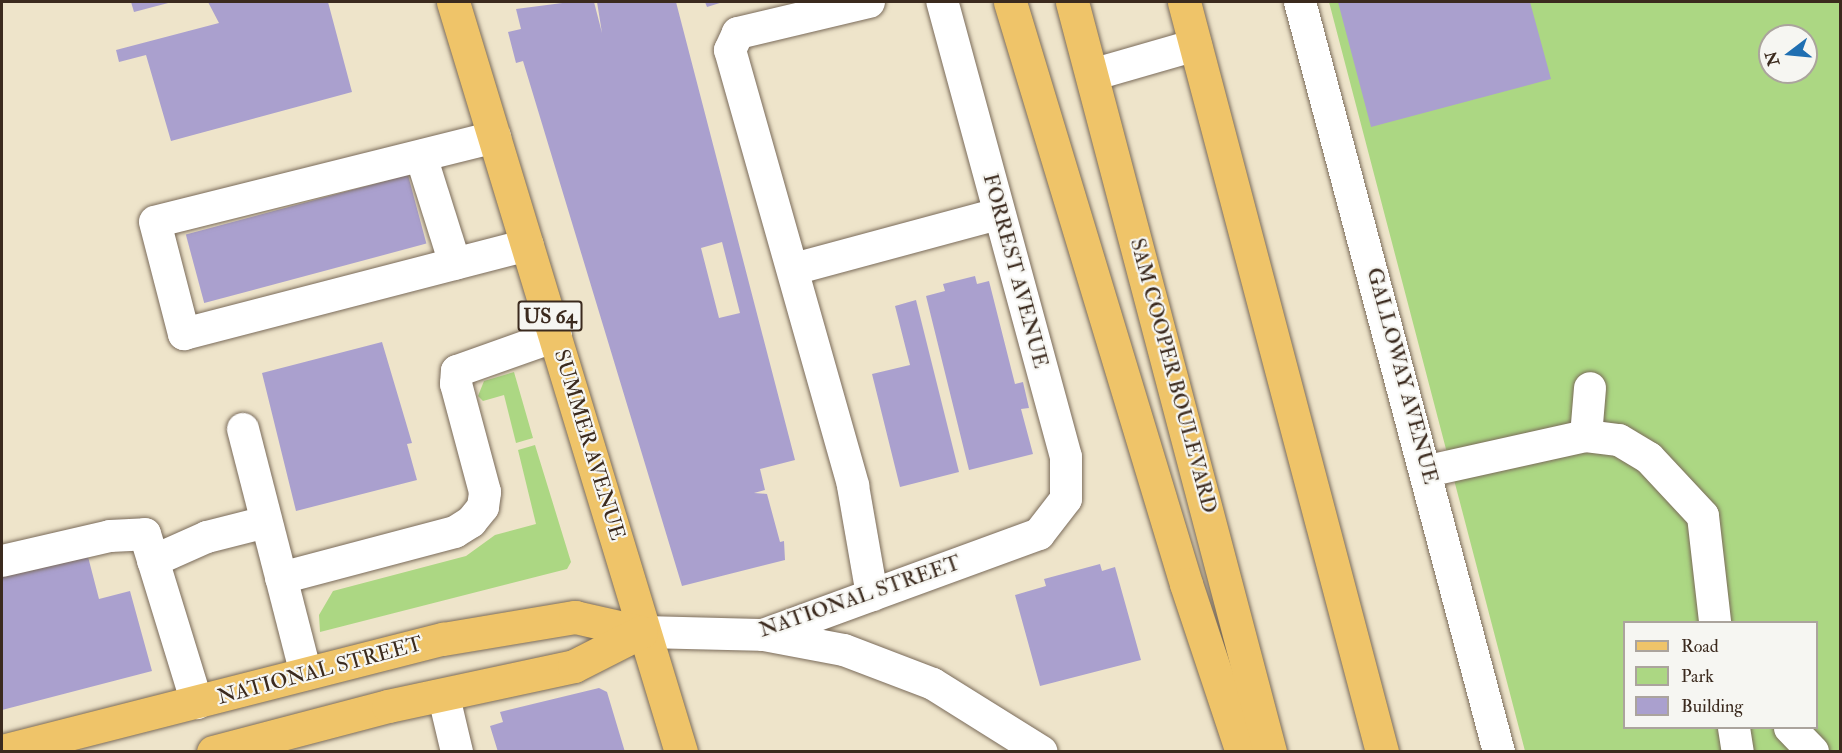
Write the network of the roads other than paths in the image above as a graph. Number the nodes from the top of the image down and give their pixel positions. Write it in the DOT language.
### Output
graph roads {
  1 [pos="453,2"];
  2 [pos="869,2"];
  3 [pos="942,2"];
  4 [pos="1010,2"];
  5 [pos="1072,2"];
  6 [pos="1184,2"];
  7 [pos="1300,2"];
  8 [pos="1196,45"];
  9 [pos="1092,75"];
  10 [pos="495,137"];
  11 [pos="421,156"];
  12 [pos="999,214"];
  13 [pos="528,245"];
  14 [pos="455,264"];
  15 [pos="794,269"];
  16 [pos="556,336"];
  17 [pos="1590,388"];
  18 [pos="243,429"];
  19 [pos="1586,436"];
  20 [pos="1428,471"];
  21 [pos="266,522"];
  22 [pos="1039,534"];
  23 [pos="2,561"];
  24 [pos="153,561"];
  25 [pos="281,578"];
  26 [pos="872,595"];
  27 [pos="1715,621"];
  28 [pos="641,632"];
  29 [pos="763,635"];
  30 [pos="306,674"];
  31 [pos="444,697"];
  32 [pos="197,703"];
  33 [pos="1734,729"];
  34 [pos="1791,729"];
  35 [pos="261,745"];
  36 [pos="2,751"];
  37 [pos="213,752"];
  38 [pos="457,752"];
  39 [pos="681,752"];
  40 [pos="1042,752"];
  41 [pos="1242,752"];
  42 [pos="1270,752"];
  43 [pos="1382,752"];
  44 [pos="1499,752"];
  45 [pos="1738,752"];
  46 [pos="1813,752"];
  1 -- 10 [label="main road, SUMMER AVENUE / US 64"];
  2 -- 15 [label="street"];
  3 -- 12 [label="street, FORREST AVENUE"];
  4 -- 41 [label="main road"];
  5 -- 9 [label="main road, SAM COOPER BOULEVARD"];
  6 -- 8 [label="main road"];
  7 -- 20 [label="street, GALLOWAY AVENUE"];
  8 -- 9 [label="street"];
  8 -- 43 [label="main road"];
  9 -- 42 [label="main road, SAM COOPER BOULEVARD"];
  10 -- 11 [label="street"];
  10 -- 13 [label="main road, SUMMER AVENUE / US 64"];
  11 -- 14 [label="street"];
  11 -- 14 [label="street"];
  12 -- 15 [label="street"];
  12 -- 22 [label="street, FORREST AVENUE"];
  13 -- 14 [label="street"];
  13 -- 16 [label="main road, SUMMER AVENUE / US 64"];
  15 -- 26 [label="street"];
  16 -- 25 [label="street"];
  16 -- 28 [label="main road, SUMMER AVENUE / US 64"];
  17 -- 19 [label="street"];
  18 -- 21 [label="street"];
  19 -- 20 [label="street"];
  19 -- 27 [label="street"];
  20 -- 44 [label="street, GALLOWAY AVENUE"];
  21 -- 24 [label="street"];
  21 -- 25 [label="street"];
  22 -- 26 [label="street, NATIONAL STREET"];
  23 -- 24 [label="street"];
  24 -- 32 [label="street"];
  25 -- 30 [label="street"];
  26 -- 29 [label="street, NATIONAL STREET"];
  28 -- 29 [label="street, NATIONAL STREET"];
  28 -- 30 [label="main road, NATIONAL STREET"];
  28 -- 31 [label="main road, NATIONAL STREET"];
  28 -- 39 [label="main road, SUMMER AVENUE / US 64"];
  29 -- 40 [label="street"];
  30 -- 32 [label="main road, NATIONAL STREET"];
  31 -- 35 [label="main road, NATIONAL STREET"];
  31 -- 38 [label="street"];
  32 -- 36 [label="main road, NATIONAL STREET"];
  33 -- 45 [label="street"];
  34 -- 46 [label="street"];
  35 -- 37 [label="main road, NATIONAL STREET"];
}
